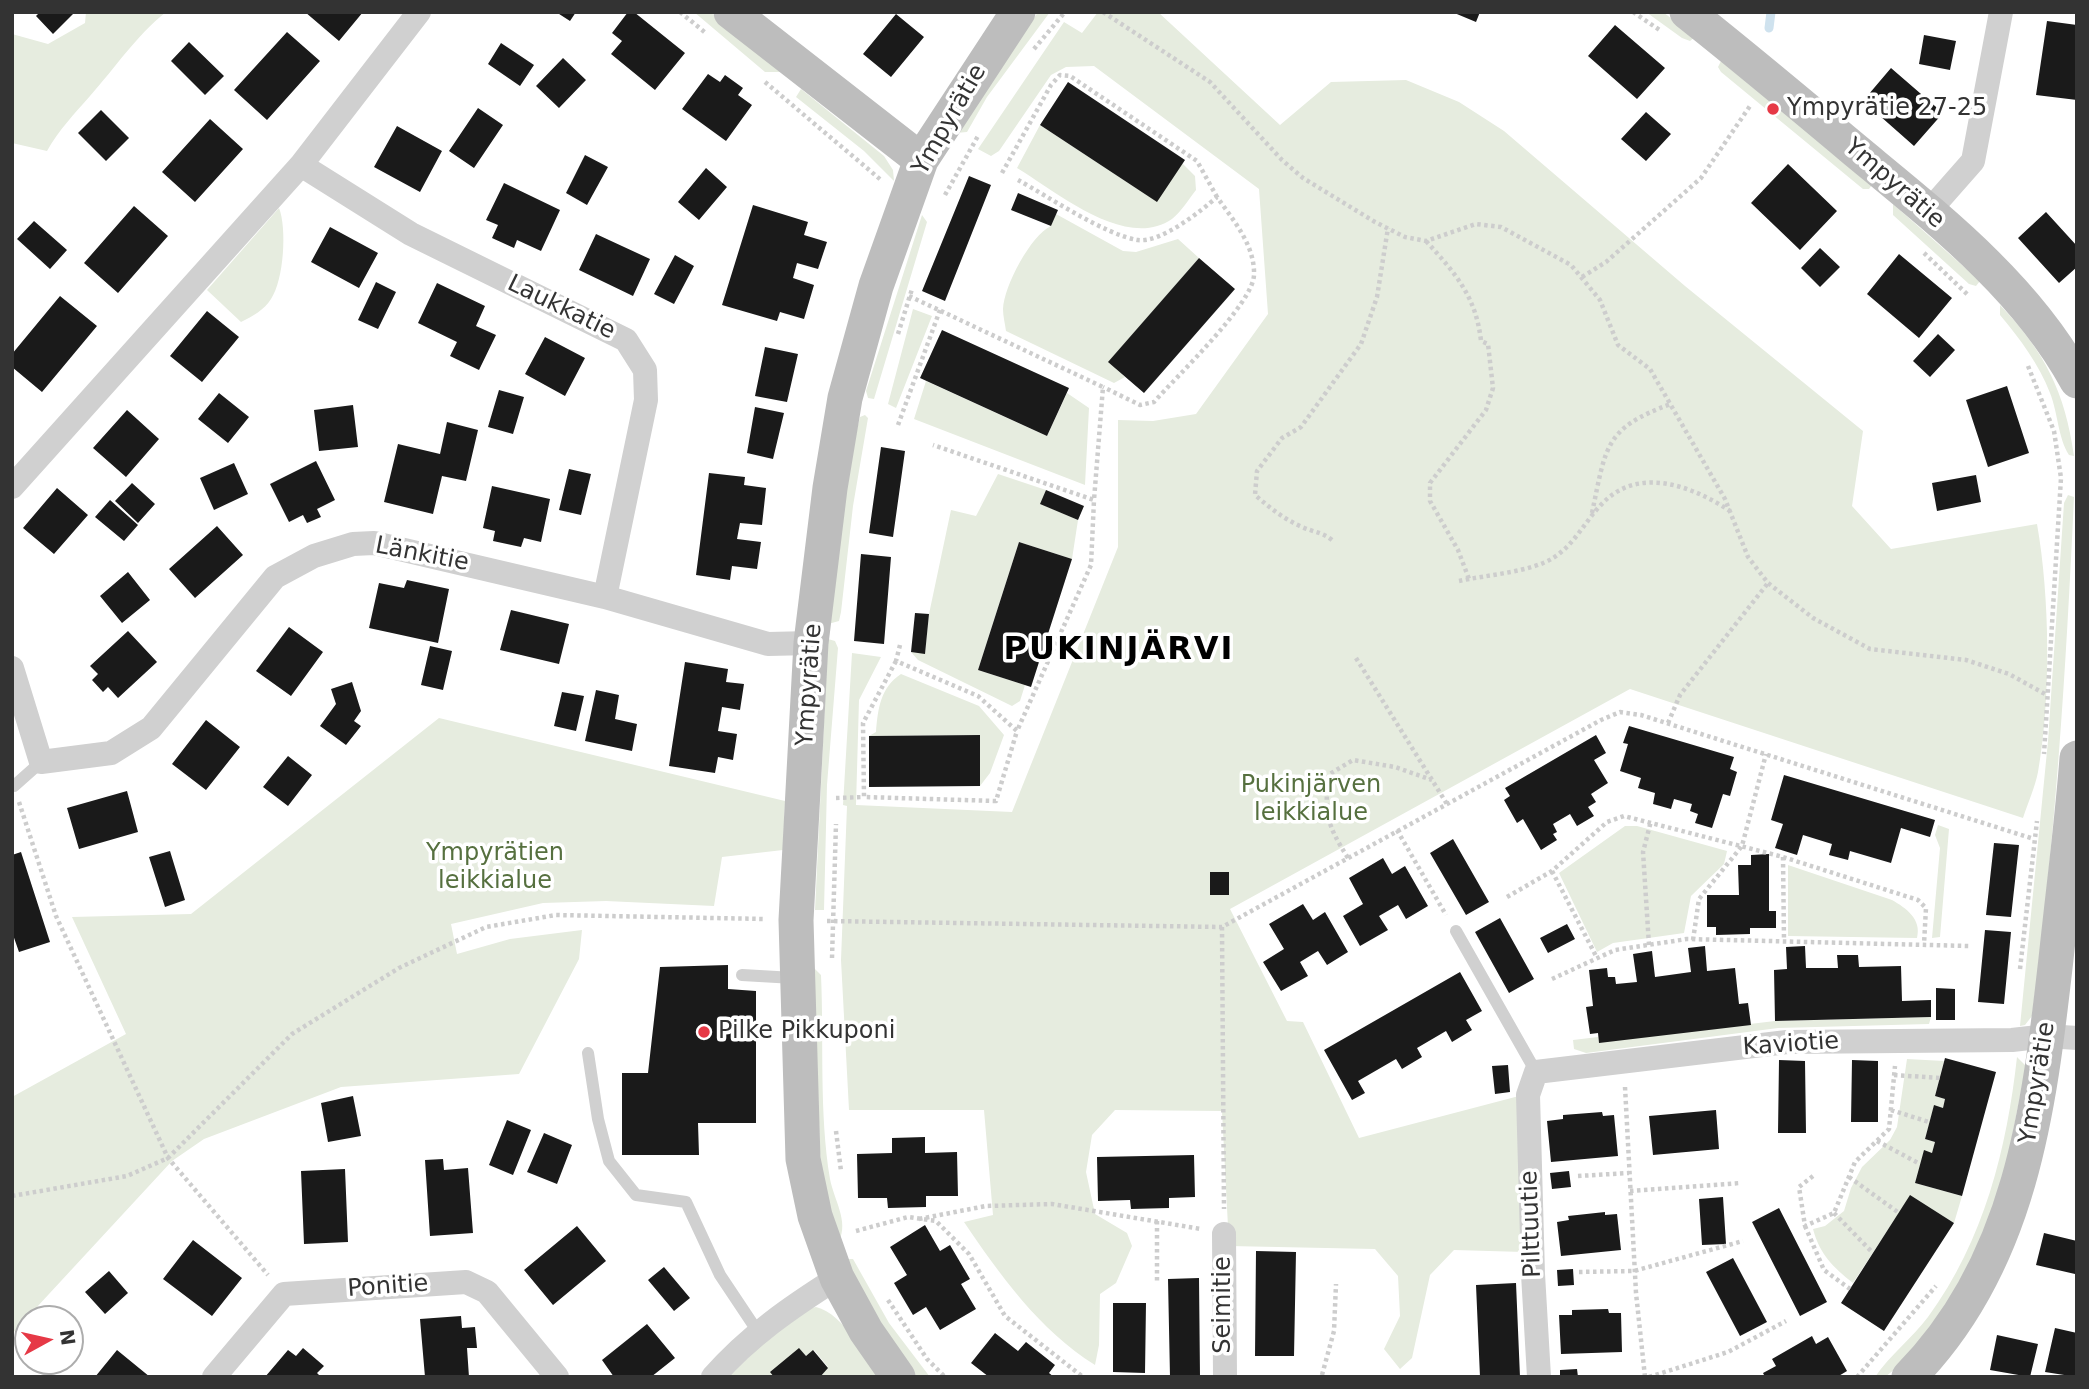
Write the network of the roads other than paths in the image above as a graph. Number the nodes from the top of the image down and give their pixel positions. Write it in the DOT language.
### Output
graph roads {
  1 [pos="419,12"];
  2 [pos="1018,12"];
  3 [pos="2001,12"];
  4 [pos="1676,23"];
  5 [pos="720,24"];
  6 [pos="921,160"];
  7 [pos="301,165"];
  8 [pos="1928,212"];
  9 [pos="2077,381"];
  10 [pos="12,486"];
  11 [pos="605,597"];
  12 [pos="811,643"];
  13 [pos="12,668"];
  14 [pos="2077,758"];
  15 [pos="41,762"];
  16 [pos="14,786"];
  17 [pos="1456,931"];
  18 [pos="742,975"];
  19 [pos="798,978"];
  20 [pos="2062,1037"];
  21 [pos="588,1054"];
  22 [pos="1536,1072"];
  23 [pos="1224,1234"];
  24 [pos="836,1278"];
  25 [pos="758,1332"];
  26 [pos="214,1377"];
  27 [pos="557,1377"];
  28 [pos="713,1377"];
  29 [pos="898,1377"];
  30 [pos="1225,1377"];
  31 [pos="1539,1377"];
  32 [pos="1909,1377"];
  1 -- 7 [label="street"];
  2 -- 6 [label="street, Ympyrätie"];
  3 -- 8 [label="street"];
  4 -- 8 [label="street, Ympyrätie"];
  5 -- 6 [label="street"];
  6 -- 12 [label="street, Ympyrätie"];
  7 -- 10 [label="street"];
  7 -- 11 [label="street, Laukkatie"];
  8 -- 9 [label="street, Ympyrätie"];
  11 -- 12 [label="street, Länkitie"];
  11 -- 15 [label="street, Länkitie"];
  12 -- 19 [label="street, Ympyrätie"];
  13 -- 15 [label="street"];
  14 -- 20 [label="street, Ympyrätie"];
  15 -- 16 [label="lane"];
  17 -- 22 [label="lane"];
  18 -- 19 [label="lane"];
  19 -- 24 [label="street, Ympyrätie"];
  20 -- 22 [label="street, Kaviotie"];
  20 -- 32 [label="street, Ympyrätie"];
  21 -- 25 [label="lane"];
  22 -- 31 [label="street, Pilttuutie"];
  23 -- 30 [label="street, Seimitie"];
  24 -- 25 [label="street"];
  24 -- 29 [label="street, Ympyrätie"];
  25 -- 28 [label="street"];
  26 -- 27 [label="street, Ponitie"];
}
